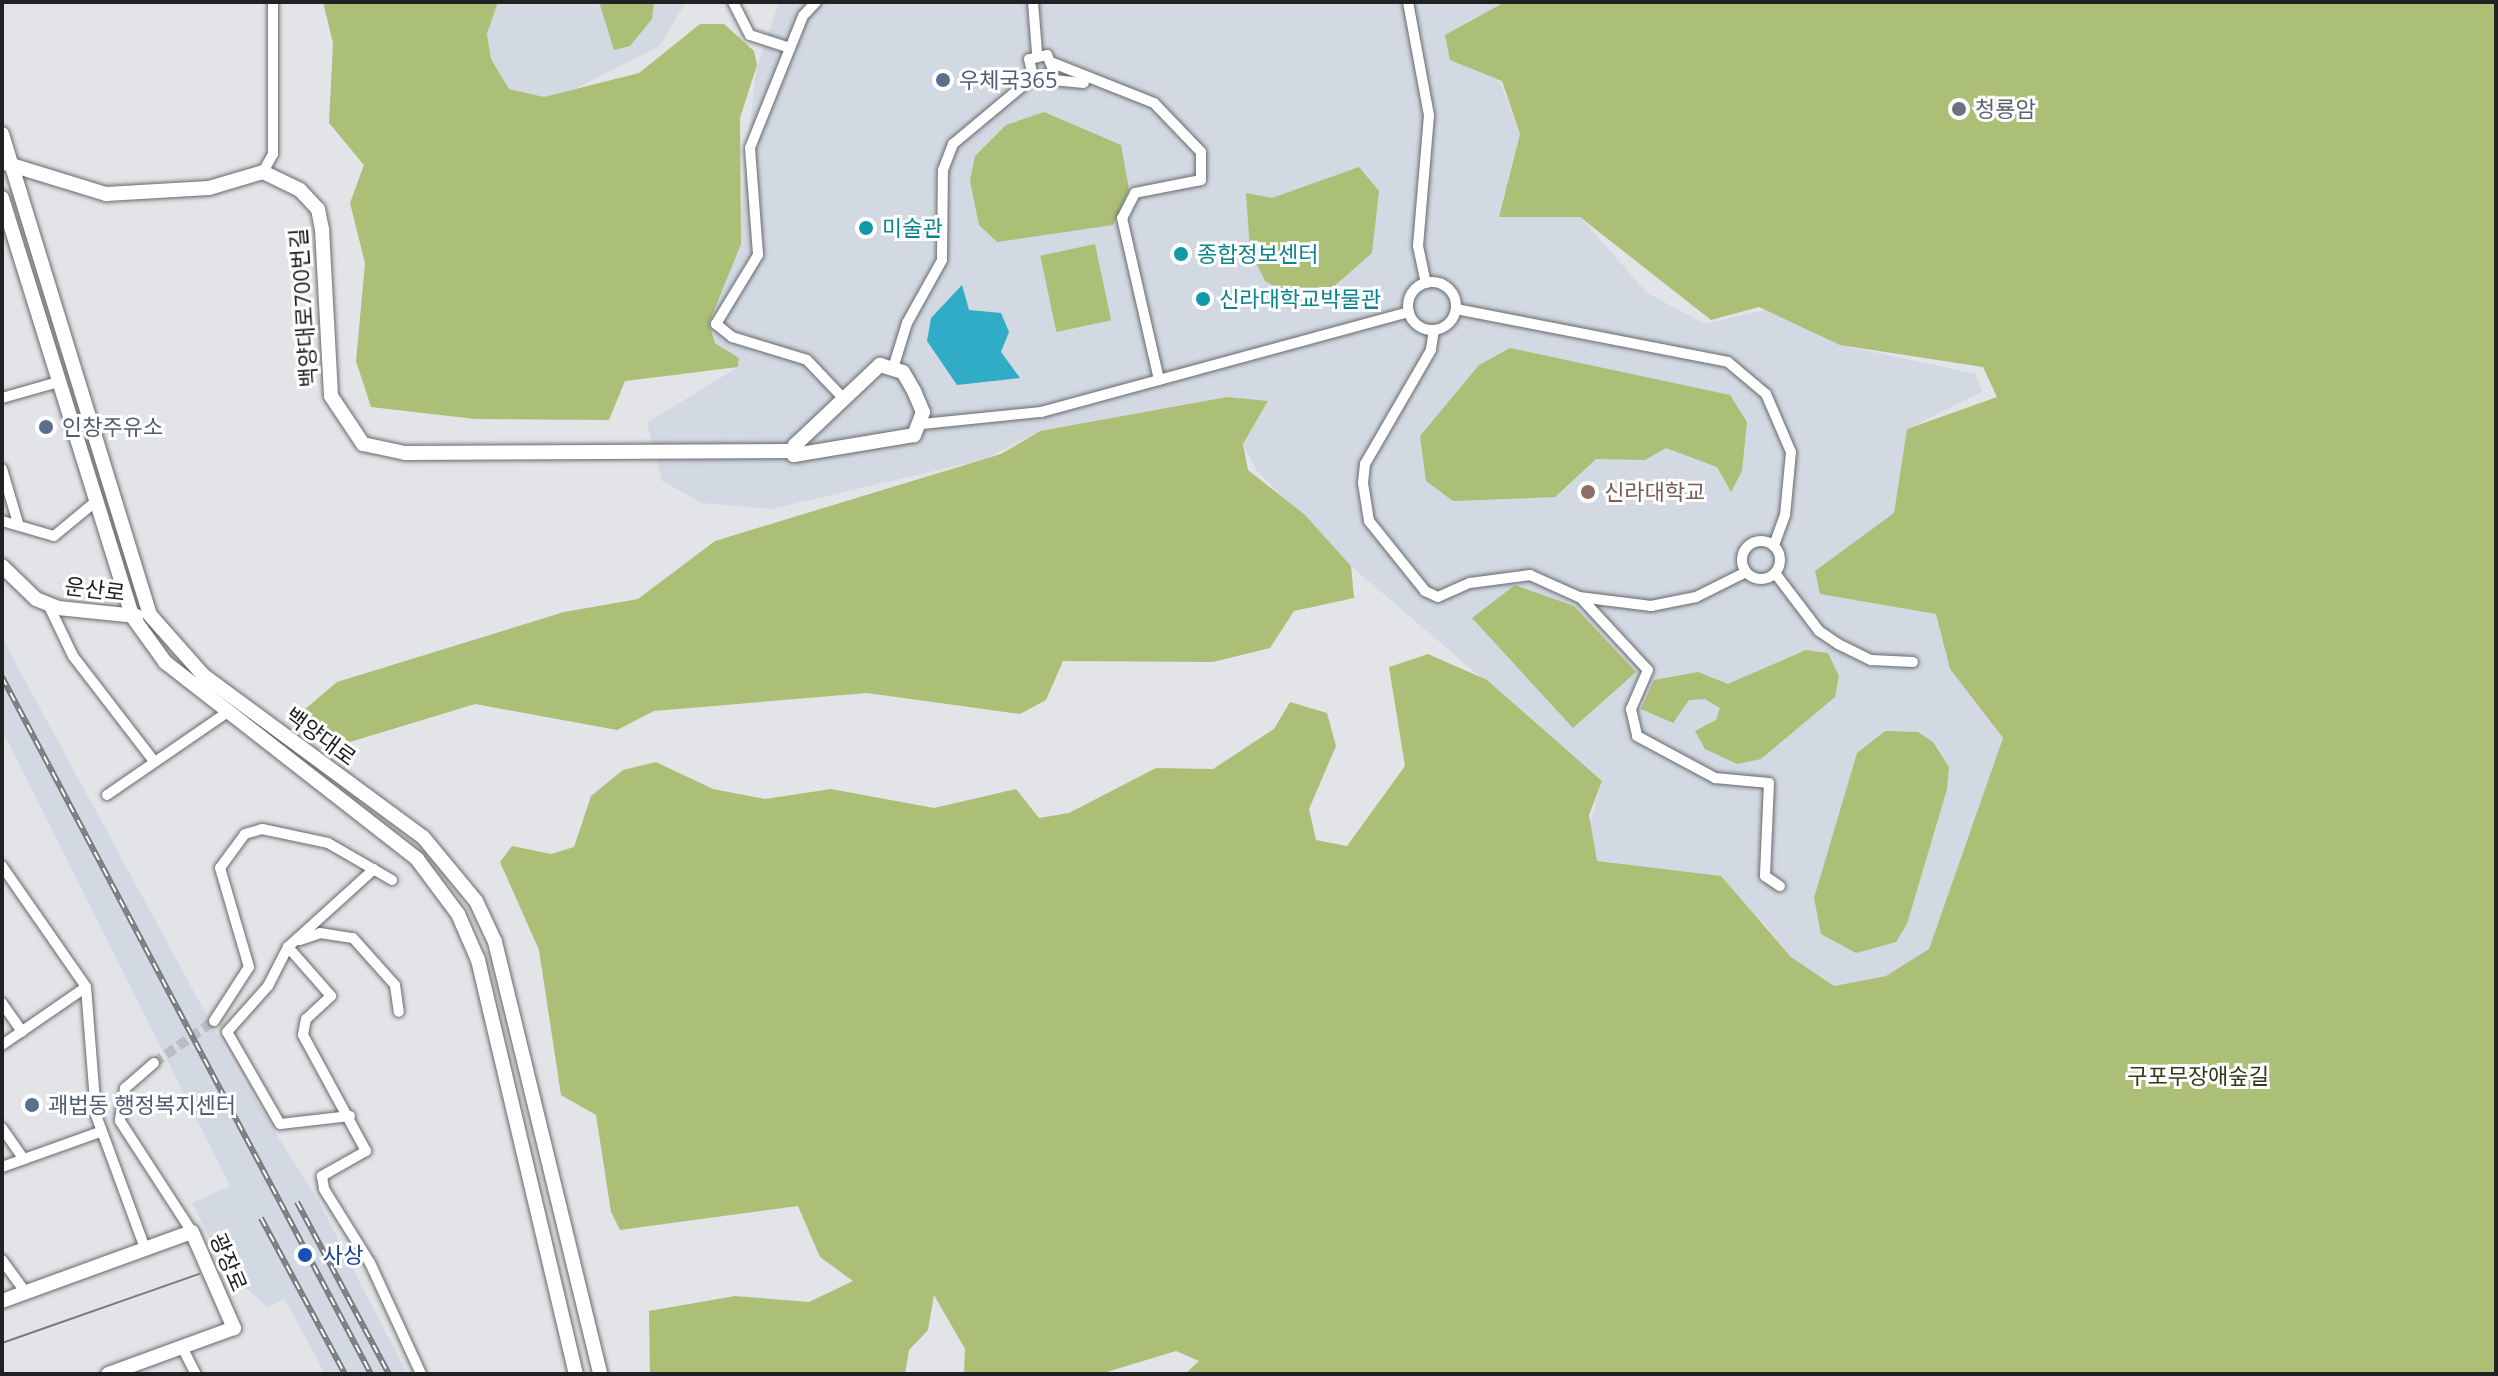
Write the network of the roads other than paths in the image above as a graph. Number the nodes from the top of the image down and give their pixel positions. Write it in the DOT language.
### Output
graph roads {
  1 [pos="273,2"];
  2 [pos="733,2"];
  3 [pos="816,2"];
  4 [pos="1033,2"];
  5 [pos="1408,2"];
  6 [pos="790,48"];
  7 [pos="1037,53"];
  8 [pos="1053,63"];
  9 [pos="1038,78"];
  10 [pos="1095,83"];
  11 [pos="2,134"];
  12 [pos="6,163"];
  13 [pos="263,172"];
  14 [pos="2,198"];
  15 [pos="6,225"];
  16 [pos="1426,283"];
  17 [pos="1456,309"];
  18 [pos="1409,312"];
  19 [pos="1434,330"];
  20 [pos="894,365"];
  21 [pos="1159,380"];
  22 [pos="58,382"];
  23 [pos="2,398"];
  24 [pos="845,400"];
  25 [pos="922,424"];
  26 [pos="792,451"];
  27 [pos="2,469"];
  28 [pos="94,503"];
  29 [pos="2,521"];
  30 [pos="18,523"];
  31 [pos="1774,546"];
  32 [pos="2,566"];
  33 [pos="1746,572"];
  34 [pos="1775,573"];
  35 [pos="1579,597"];
  36 [pos="48,604"];
  37 [pos="150,615"];
  38 [pos="132,616"];
  39 [pos="1913,662"];
  40 [pos="229,711"];
  41 [pos="154,761"];
  42 [pos="107,795"];
  43 [pos="374,869"];
  44 [pos="4,870"];
  45 [pos="392,880"];
  46 [pos="1780,886"];
  47 [pos="288,947"];
  48 [pos="86,987"];
  49 [pos="2,1003"];
  50 [pos="399,1012"];
  51 [pos="214,1021"];
  52 [pos="22,1032"];
  53 [pos="2,1045"];
  54 [pos="154,1063"];
  55 [pos="350,1116"];
  56 [pos="2,1128"];
  57 [pos="100,1132"];
  58 [pos="24,1159"];
  59 [pos="2,1167"];
  60 [pos="192,1232"];
  61 [pos="145,1248"];
  62 [pos="2,1260"];
  63 [pos="25,1292"];
  64 [pos="2,1301"];
  65 [pos="182,1347"];
  66 [pos="108,1374"];
  67 [pos="196,1374"];
  68 [pos="421,1374"];
  69 [pos="576,1374"];
  70 [pos="600,1374"];
  1 -- 13 [label="street"];
  2 -- 6 [label="street"];
  3 -- 6 [label="street"];
  4 -- 7 [label="street"];
  5 -- 16 [label="street"];
  6 -- 24 [label="street"];
  7 -- 8 [label="street"];
  7 -- 9 [label="street"];
  8 -- 9 [label="street"];
  8 -- 10 [label="street"];
  9 -- 10 [label="street"];
  9 -- 20 [label="street"];
  10 -- 21 [label="street"];
  11 -- 12 [label="main road, 백양대로"];
  12 -- 13 [label="main road"];
  12 -- 37 [label="main road, 백양대로"];
  13 -- 26 [label="main road, 백양대로700번길"];
  14 -- 15 [label="main road, 백양대로"];
  15 -- 22 [label="main road, 백양대로"];
  16 -- 17 [label="street"];
  16 -- 18 [label="street"];
  17 -- 19 [label="street"];
  17 -- 31 [label="street"];
  18 -- 19 [label="street"];
  18 -- 21 [label="street"];
  19 -- 35 [label="street"];
  20 -- 24 [label="main road"];
  20 -- 25 [label="main road"];
  21 -- 25 [label="street"];
  22 -- 23 [label="street"];
  22 -- 28 [label="main road, 백양대로"];
  24 -- 26 [label="main road"];
  25 -- 26 [label="main road"];
  27 -- 30 [label="street"];
  28 -- 30 [label="street"];
  28 -- 38 [label="main road, 백양대로"];
  29 -- 30 [label="street"];
  31 -- 33 [label="street"];
  31 -- 34 [label="street"];
  32 -- 36 [label="main road, 운산로"];
  33 -- 34 [label="street"];
  33 -- 35 [label="street"];
  34 -- 39 [label="street"];
  35 -- 46 [label="street"];
  36 -- 38 [label="main road, 운산로"];
  36 -- 41 [label="street"];
  37 -- 38 [label="main road, 운산로"];
  37 -- 70 [label="main road, 백양대로"];
  38 -- 40 [label="main road, 백양대로"];
  40 -- 41 [label="street"];
  40 -- 69 [label="main road, 백양대로"];
  41 -- 42 [label="street"];
  43 -- 45 [label="street"];
  43 -- 47 [label="street"];
  43 -- 51 [label="street"];
  44 -- 48 [label="street"];
  47 -- 50 [label="street"];
  47 -- 55 [label="street"];
  47 -- 55 [label="street"];
  48 -- 52 [label="street"];
  48 -- 57 [label="street"];
  49 -- 52 [label="street"];
  52 -- 53 [label="street"];
  54 -- 60 [label="street"];
  55 -- 68 [label="street"];
  56 -- 58 [label="street"];
  57 -- 58 [label="street"];
  57 -- 61 [label="street"];
  58 -- 59 [label="street"];
  60 -- 61 [label="main road, 광장로"];
  60 -- 65 [label="main road, 광장로"];
  61 -- 63 [label="main road, 광장로"];
  62 -- 63 [label="street"];
  63 -- 64 [label="main road, 광장로"];
  65 -- 66 [label="main road, 광장로"];
  65 -- 67 [label="street"];
}
